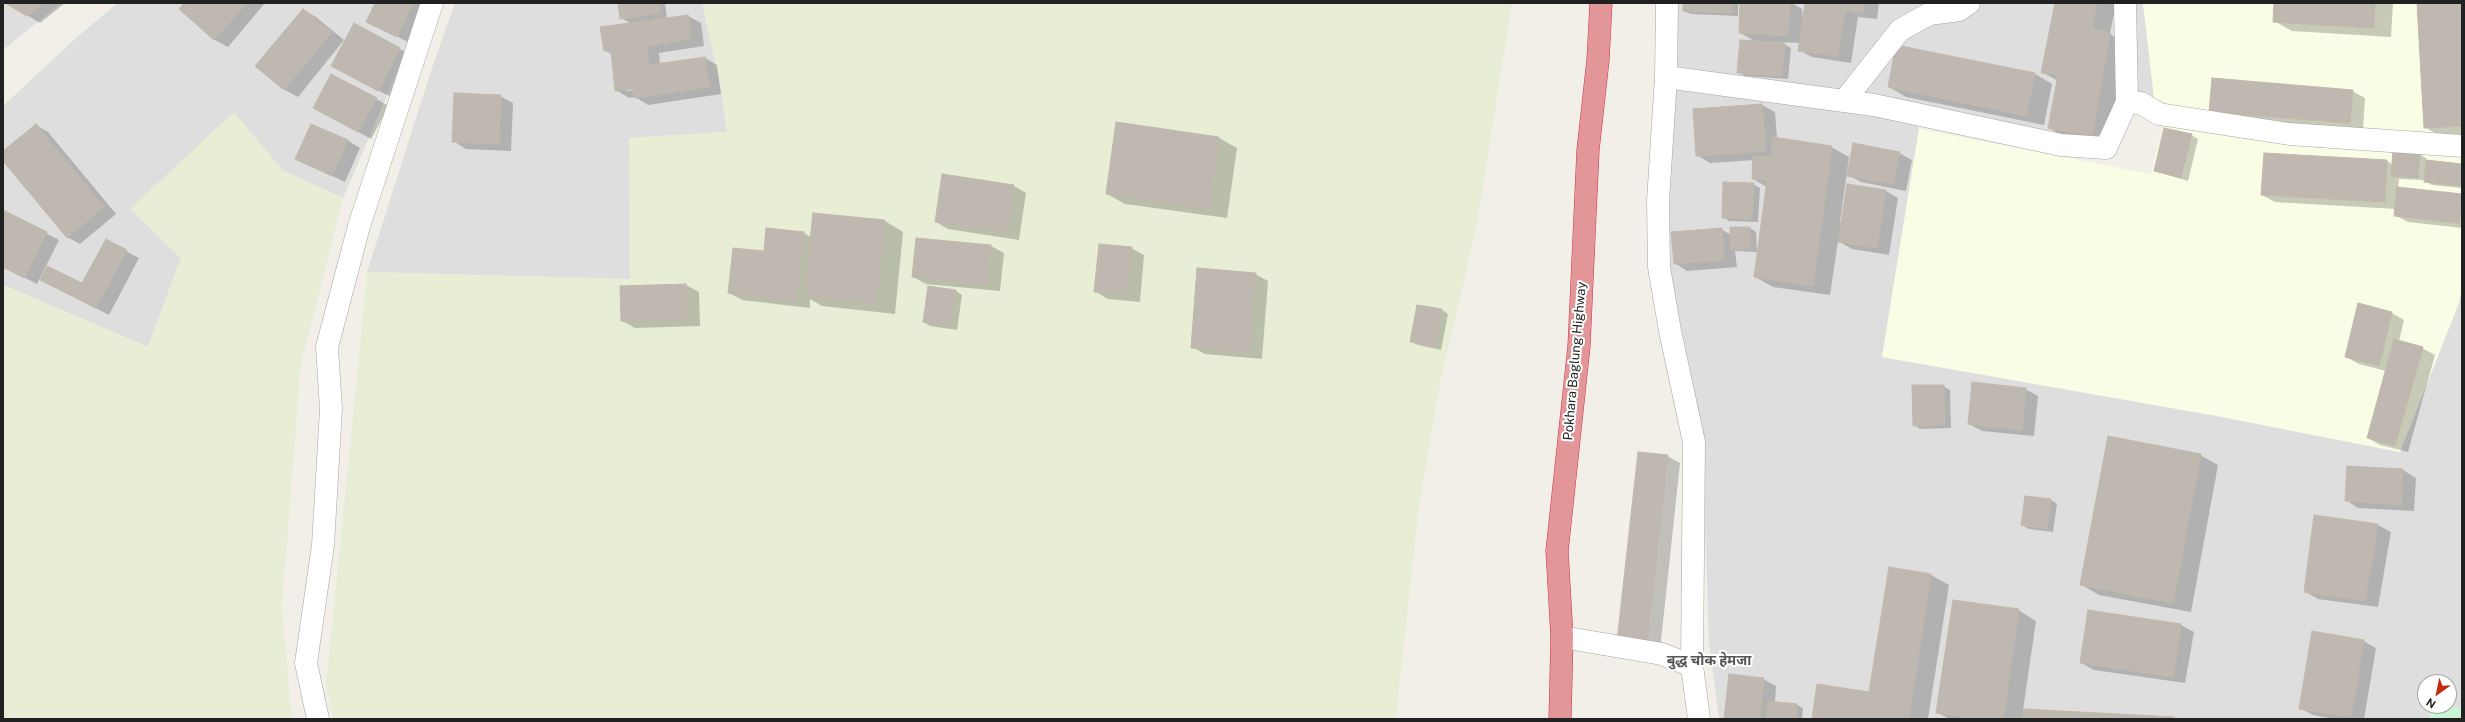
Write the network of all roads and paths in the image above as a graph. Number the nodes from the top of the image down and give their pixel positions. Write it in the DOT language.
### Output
graph roads {
  1 [pos="432,3"];
  2 [pos="1601,3"];
  3 [pos="1667,3"];
  4 [pos="1969,3"];
  5 [pos="2125,3"];
  6 [pos="1666,77"];
  7 [pos="1844,101"];
  8 [pos="2127,102"];
  9 [pos="2462,146"];
  10 [pos="1562,638"];
  11 [pos="1692,666"];
  12 [pos="318,719"];
  13 [pos="1560,719"];
  14 [pos="1699,719"];
  1 -- 12 [label="street"];
  2 -- 10 [label="highway, Pokhara Baglung Highway"];
  3 -- 6 [label="street"];
  4 -- 7 [label="street"];
  5 -- 8 [label="street"];
  6 -- 7 [label="street"];
  6 -- 11 [label="street"];
  7 -- 8 [label="street"];
  8 -- 9 [label="street"];
  10 -- 11 [label="street"];
  10 -- 13 [label="highway, Pokhara Baglung Highway"];
  11 -- 14 [label="street"];
}
